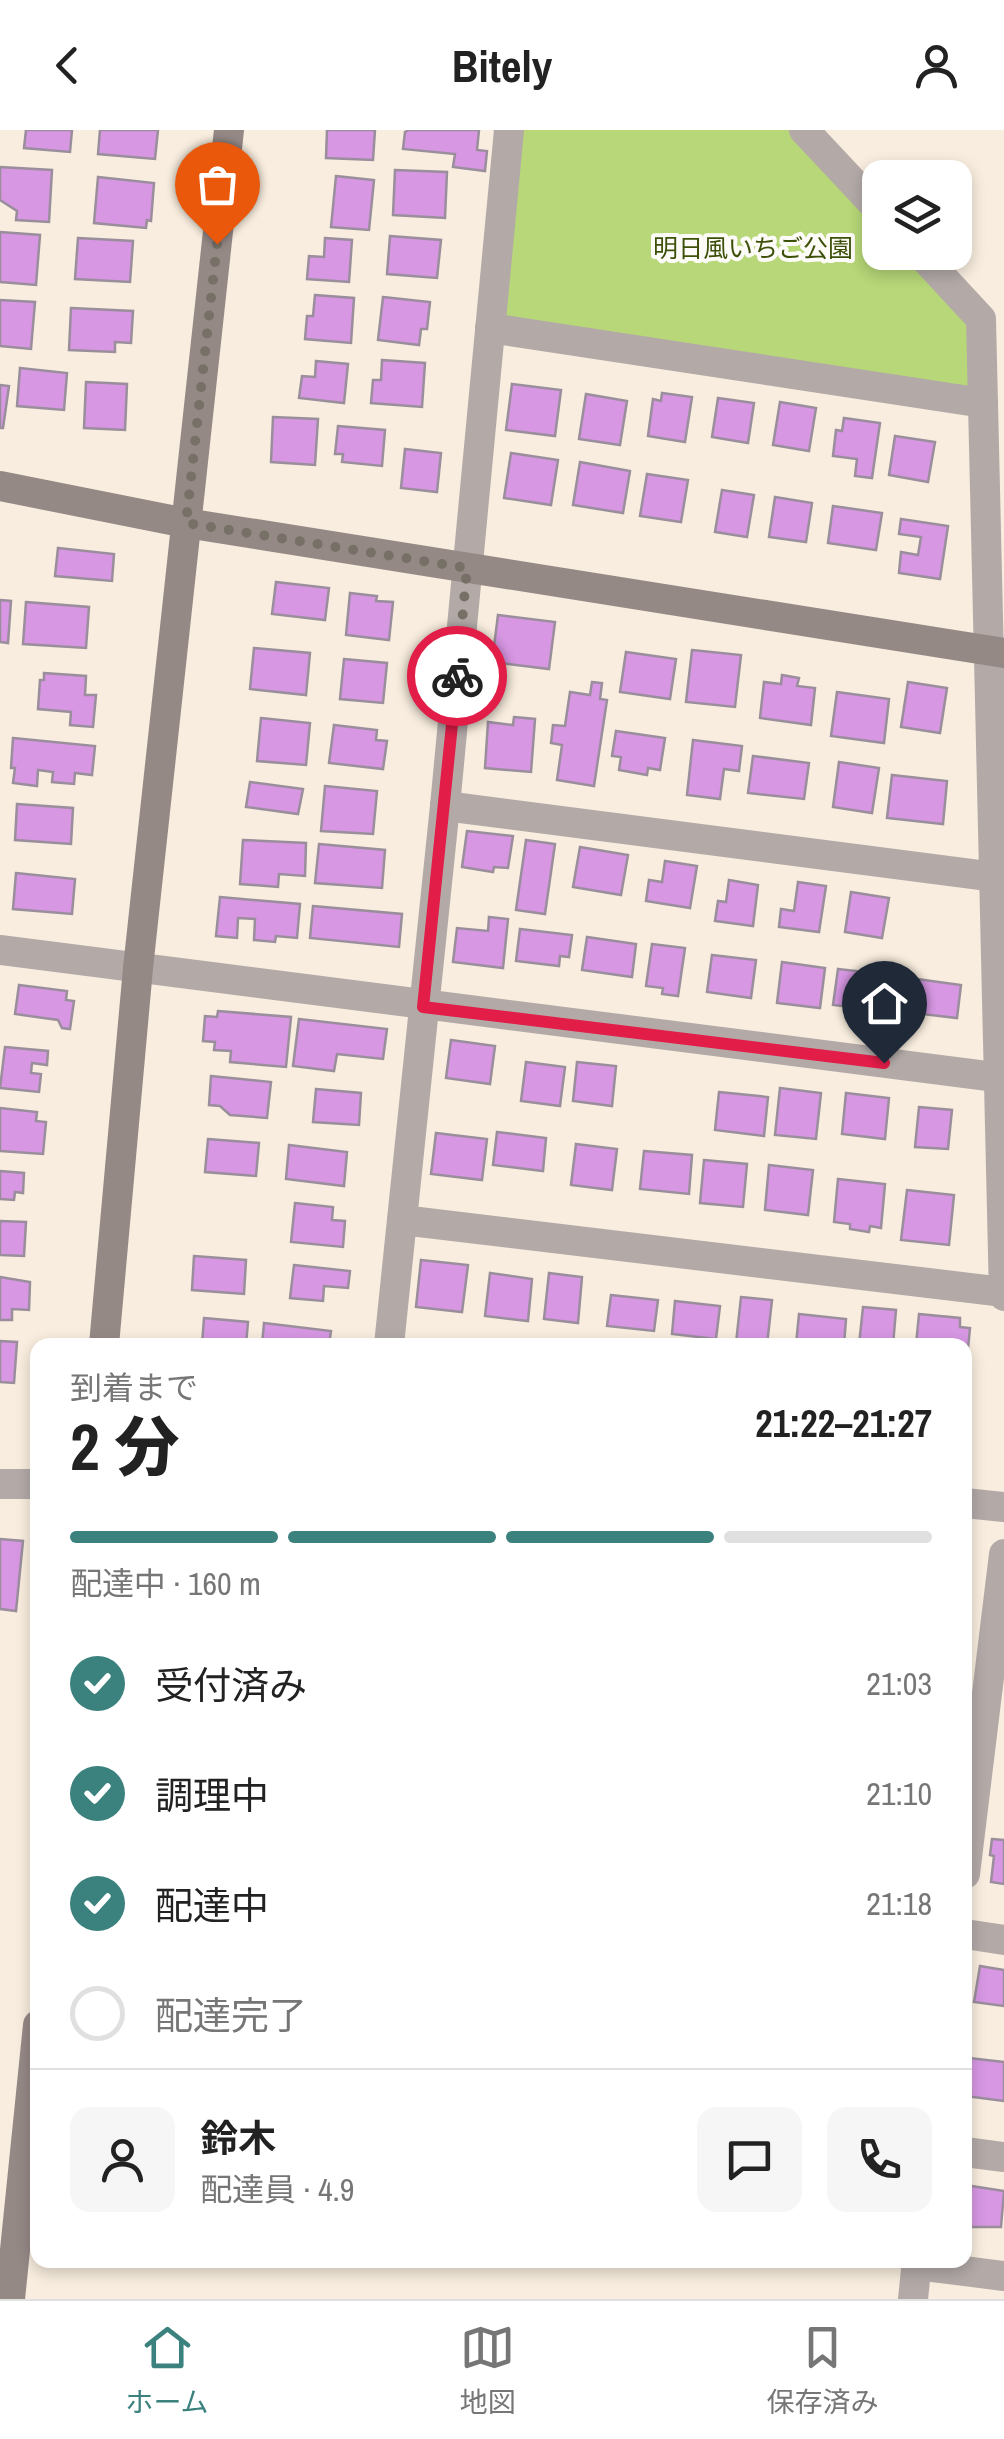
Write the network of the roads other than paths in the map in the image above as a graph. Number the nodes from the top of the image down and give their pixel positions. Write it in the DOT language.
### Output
graph roads {
  1 [pos="229,130"];
  2 [pos="509,130"];
  3 [pos="804,130"];
  4 [pos="862,192"];
  5 [pos="936,270"];
  6 [pos="490,328"];
  7 [pos="983,404"];
  8 [pos="0,486"];
  9 [pos="186,523"];
  10 [pos="467,568"];
  11 [pos="996,652"];
  12 [pos="445,806"];
  13 [pos="999,878"];
  14 [pos="0,950"];
  15 [pos="138,968"];
  16 [pos="423,1007"];
  17 [pos="1001,1078"];
  18 [pos="402,1220"];
  19 [pos="1004,1294"];
  20 [pos="105,1338"];
  21 [pos="390,1338"];
  22 [pos="0,1484"];
  23 [pos="30,1484"];
  24 [pos="972,1503"];
  25 [pos="1004,1507"];
  26 [pos="1004,1554"];
  27 [pos="984,1725"];
  28 [pos="972,1819"];
  29 [pos="972,1935"];
  30 [pos="1004,1940"];
  31 [pos="30,2103"];
  32 [pos="972,2153"];
  33 [pos="1004,2158"];
  34 [pos="916,2268"];
  35 [pos="954,2268"];
  36 [pos="1004,2276"];
  37 [pos="10,2299"];
  38 [pos="912,2299"];
  1 -- 9 [label="street"];
  2 -- 6 [label="street"];
  3 -- 4 [label="street"];
  5 -- 7 [label="street"];
  6 -- 7 [label="street"];
  6 -- 10 [label="street"];
  7 -- 11 [label="street"];
  8 -- 9 [label="street"];
  9 -- 10 [label="street"];
  9 -- 15 [label="street"];
  10 -- 11 [label="street"];
  10 -- 12 [label="street"];
  11 -- 13 [label="street"];
  12 -- 13 [label="street"];
  12 -- 16 [label="street"];
  13 -- 17 [label="street"];
  14 -- 15 [label="street"];
  15 -- 16 [label="street"];
  15 -- 20 [label="street"];
  16 -- 17 [label="street"];
  16 -- 18 [label="street"];
  17 -- 19 [label="street"];
  18 -- 19 [label="street"];
  18 -- 21 [label="street"];
  22 -- 23 [label="street"];
  24 -- 25 [label="street"];
  26 -- 27 [label="street"];
  27 -- 28 [label="street"];
  29 -- 30 [label="street"];
  31 -- 37 [label="street"];
  32 -- 33 [label="street"];
  34 -- 38 [label="street"];
  35 -- 36 [label="street"];
}
